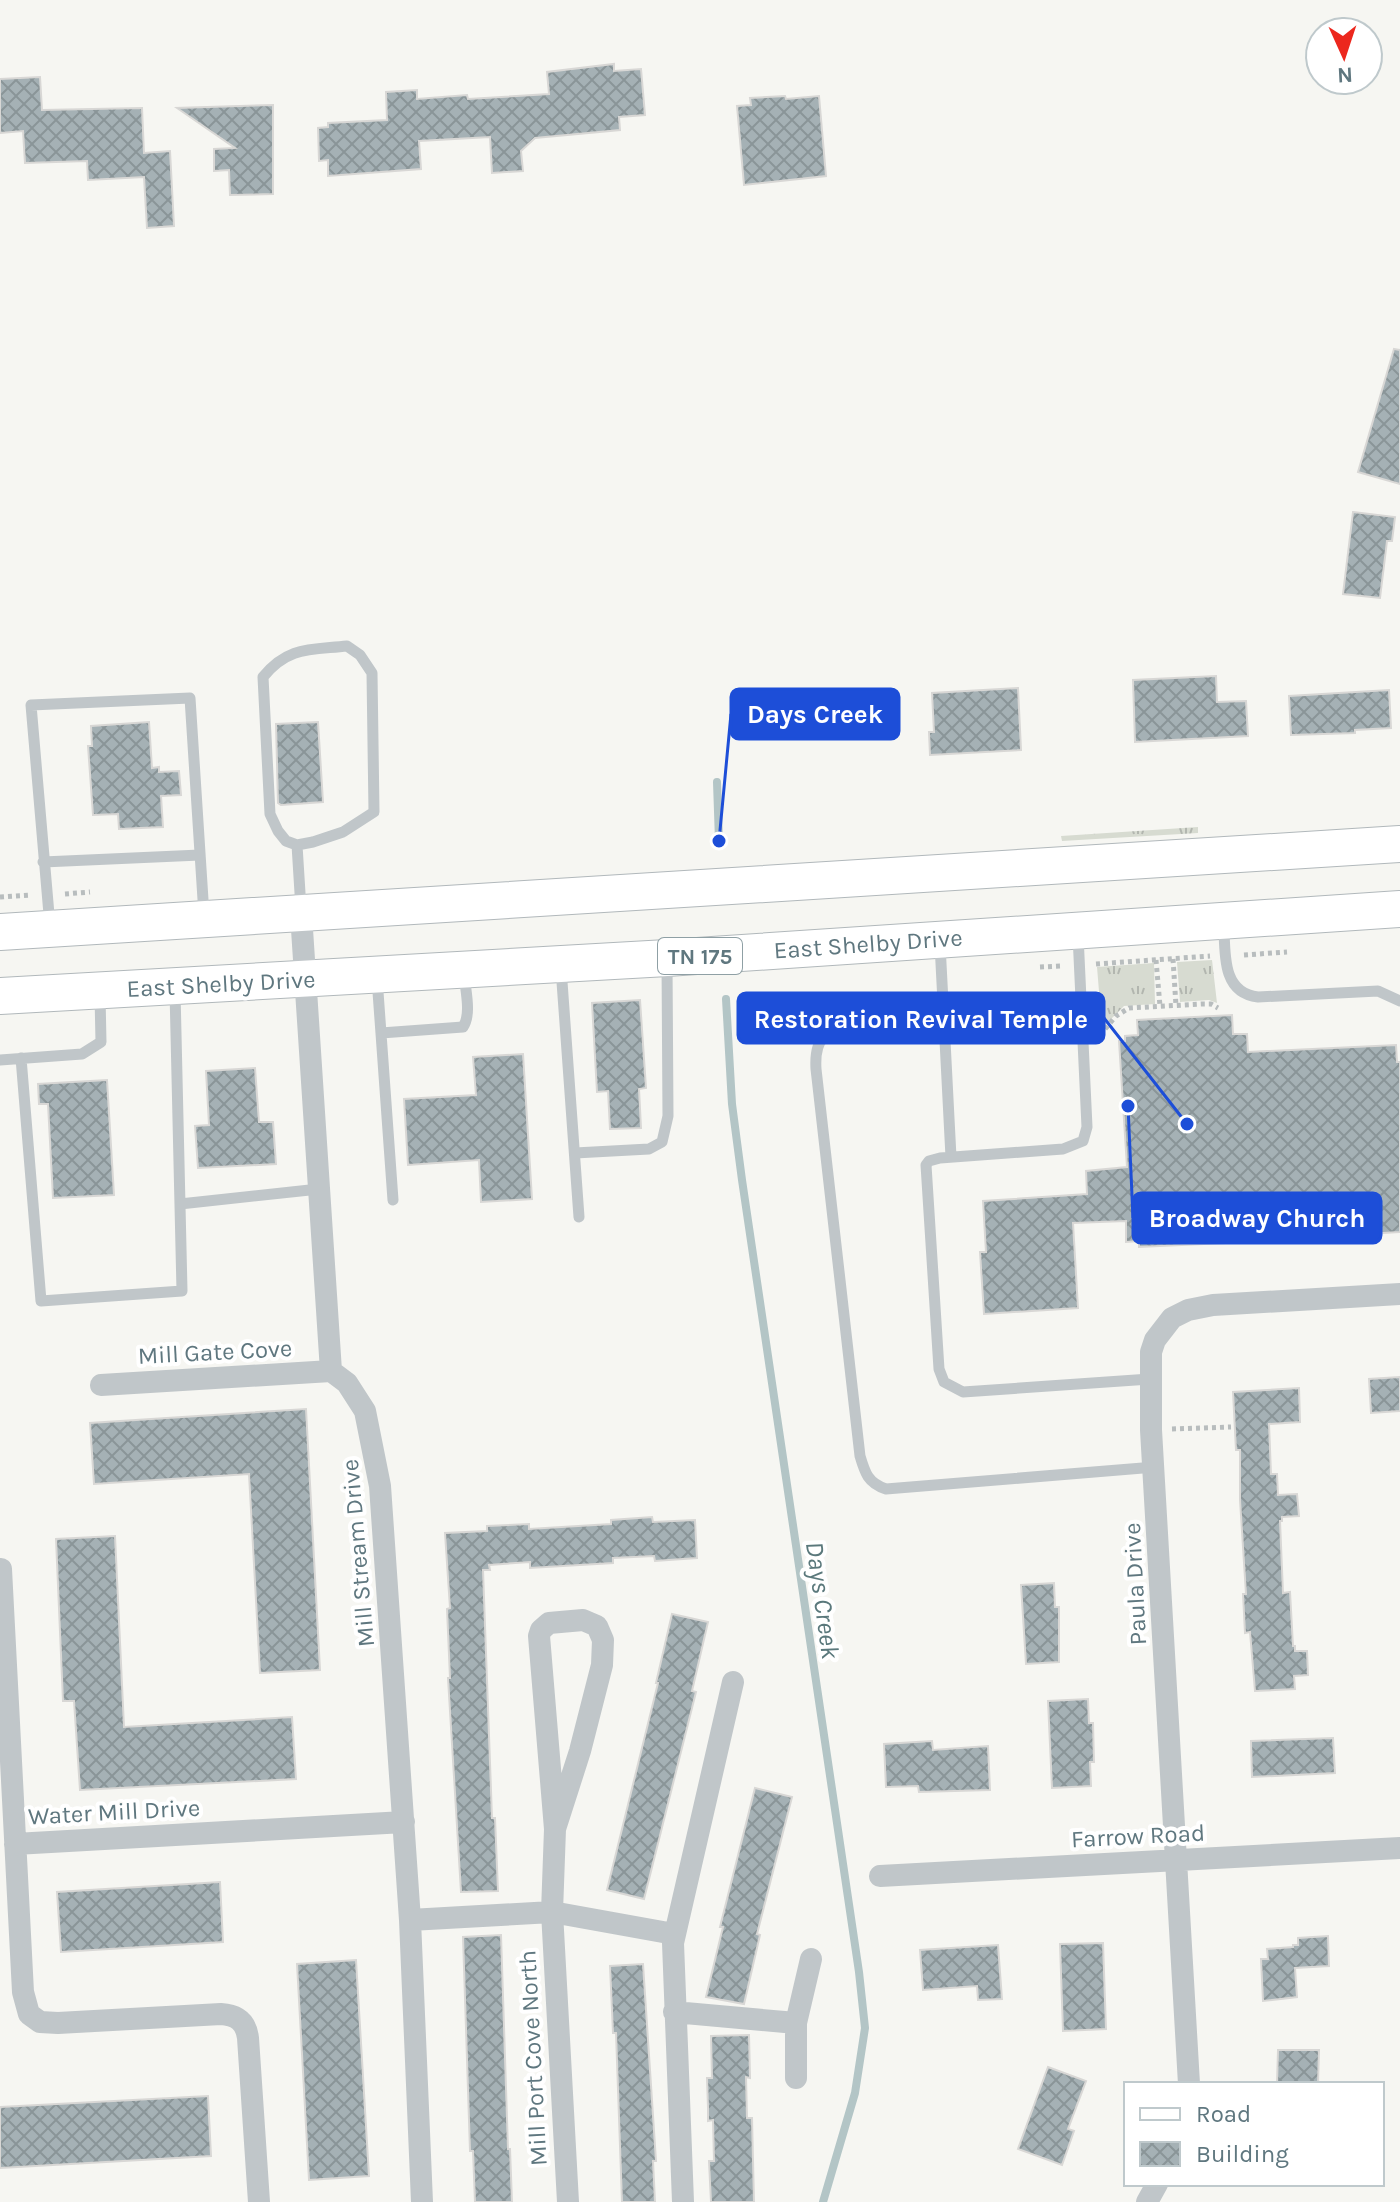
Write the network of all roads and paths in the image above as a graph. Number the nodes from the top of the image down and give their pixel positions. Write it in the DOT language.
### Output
graph roads {
  1 [pos="1400,844"];
  2 [pos="297,845"];
  3 [pos="200,855"];
  4 [pos="43,862"];
  5 [pos="1400,909"];
  6 [pos="301,914"];
  7 [pos="204,919"];
  8 [pos="1224,921"];
  9 [pos="50,929"];
  10 [pos="1078,930"];
  11 [pos="0,932"];
  12 [pos="939,939"];
  13 [pos="667,958"];
  14 [pos="1173,959"];
  15 [pos="1156,960"];
  16 [pos="561,963"];
  17 [pos="464,969"];
  18 [pos="377,974"];
  19 [pos="306,979"];
  20 [pos="175,986"];
  21 [pos="100,991"];
  22 [pos="0,996"];
  23 [pos="1400,1001"];
  24 [pos="1160,1006"];
  25 [pos="1176,1006"];
  26 [pos="1218,1008"];
  27 [pos="1082,1014"];
  28 [pos="944,1022"];
  29 [pos="381,1033"];
  30 [pos="1099,1037"];
  31 [pos="21,1058"];
  32 [pos="0,1060"];
  33 [pos="575,1153"];
  34 [pos="951,1157"];
  35 [pos="319,1189"];
  36 [pos="393,1200"];
  37 [pos="180,1204"];
  38 [pos="579,1217"];
  39 [pos="1400,1294"];
  40 [pos="331,1371"];
  41 [pos="1150,1379"];
  42 [pos="101,1385"];
  43 [pos="1231,1427"];
  44 [pos="1151,1430"];
  45 [pos="1155,1467"];
  46 [pos="1,1569"];
  47 [pos="733,1682"];
  48 [pos="404,1822"];
  49 [pos="555,1829"];
  50 [pos="15,1844"];
  51 [pos="1400,1848"];
  52 [pos="1177,1859"];
  53 [pos="880,1876"];
  54 [pos="552,1912"];
  55 [pos="410,1920"];
  56 [pos="674,1934"];
  57 [pos="811,1959"];
  58 [pos="674,2012"];
  59 [pos="796,2023"];
  60 [pos="796,2078"];
  61 [pos="1189,2082"];
  62 [pos="259,2202"];
  63 [pos="422,2202"];
  64 [pos="568,2202"];
  65 [pos="683,2202"];
  1 -- 6 [label="main road"];
  2 -- 2 [label="lane"];
  2 -- 6 [label="lane"];
  3 -- 4 [label="lane"];
  3 -- 4 [label="lane"];
  3 -- 7 [label="lane"];
  4 -- 9 [label="lane"];
  5 -- 8 [label="main road, East Shelby Drive / TN 175"];
  6 -- 7 [label="main road"];
  6 -- 19 [label="street"];
  7 -- 9 [label="main road"];
  8 -- 10 [label="main road, East Shelby Drive / TN 175"];
  8 -- 23 [label="lane"];
  9 -- 11 [label="main road"];
  10 -- 12 [label="main road, East Shelby Drive / TN 175"];
  10 -- 27 [label="lane"];
  12 -- 13 [label="main road, East Shelby Drive / TN 175"];
  12 -- 28 [label="lane"];
  13 -- 16 [label="main road, East Shelby Drive / TN 175"];
  13 -- 33 [label="lane"];
  14 -- 25 [label="path"];
  15 -- 24 [label="path"];
  16 -- 17 [label="main road, East Shelby Drive / TN 175"];
  16 -- 33 [label="lane"];
  17 -- 18 [label="main road, East Shelby Drive / TN 175"];
  17 -- 29 [label="lane"];
  18 -- 19 [label="main road, East Shelby Drive / TN 175"];
  18 -- 29 [label="lane"];
  19 -- 20 [label="main road, East Shelby Drive / TN 175"];
  19 -- 35 [label="street"];
  20 -- 21 [label="main road, East Shelby Drive / TN 175"];
  20 -- 37 [label="lane"];
  21 -- 22 [label="main road, East Shelby Drive / TN 175"];
  21 -- 31 [label="lane"];
  24 -- 25 [label="path"];
  24 -- 30 [label="path"];
  25 -- 26 [label="path"];
  27 -- 28 [label="lane"];
  27 -- 34 [label="lane"];
  28 -- 34 [label="lane"];
  28 -- 45 [label="lane"];
  29 -- 36 [label="lane"];
  31 -- 32 [label="lane"];
  31 -- 37 [label="lane"];
  33 -- 38 [label="lane"];
  34 -- 41 [label="lane"];
  35 -- 37 [label="lane"];
  35 -- 40 [label="street"];
  39 -- 41 [label="street, Paula Drive"];
  40 -- 42 [label="street, Mill Gate Cove"];
  40 -- 48 [label="street, Mill Stream Drive"];
  41 -- 44 [label="street, Paula Drive"];
  43 -- 44 [label="path"];
  44 -- 45 [label="street, Paula Drive"];
  45 -- 52 [label="street, Paula Drive"];
  46 -- 50 [label="street"];
  47 -- 56 [label="street"];
  48 -- 50 [label="street, Water Mill Drive"];
  48 -- 55 [label="street, Mill Stream Drive"];
  49 -- 49 [label="street"];
  49 -- 54 [label="street, Mill Port Cove North"];
  50 -- 62 [label="street, Water Mill Drive"];
  51 -- 52 [label="street, Farrow Road"];
  52 -- 53 [label="street, Farrow Road"];
  52 -- 61 [label="street, Paula Drive"];
  54 -- 55 [label="street"];
  54 -- 56 [label="street"];
  54 -- 64 [label="street, Mill Port Cove North"];
  55 -- 63 [label="street, Mill Stream Drive"];
  56 -- 58 [label="street"];
  57 -- 59 [label="street"];
  58 -- 59 [label="street"];
  58 -- 65 [label="street"];
  59 -- 60 [label="street"];
}
